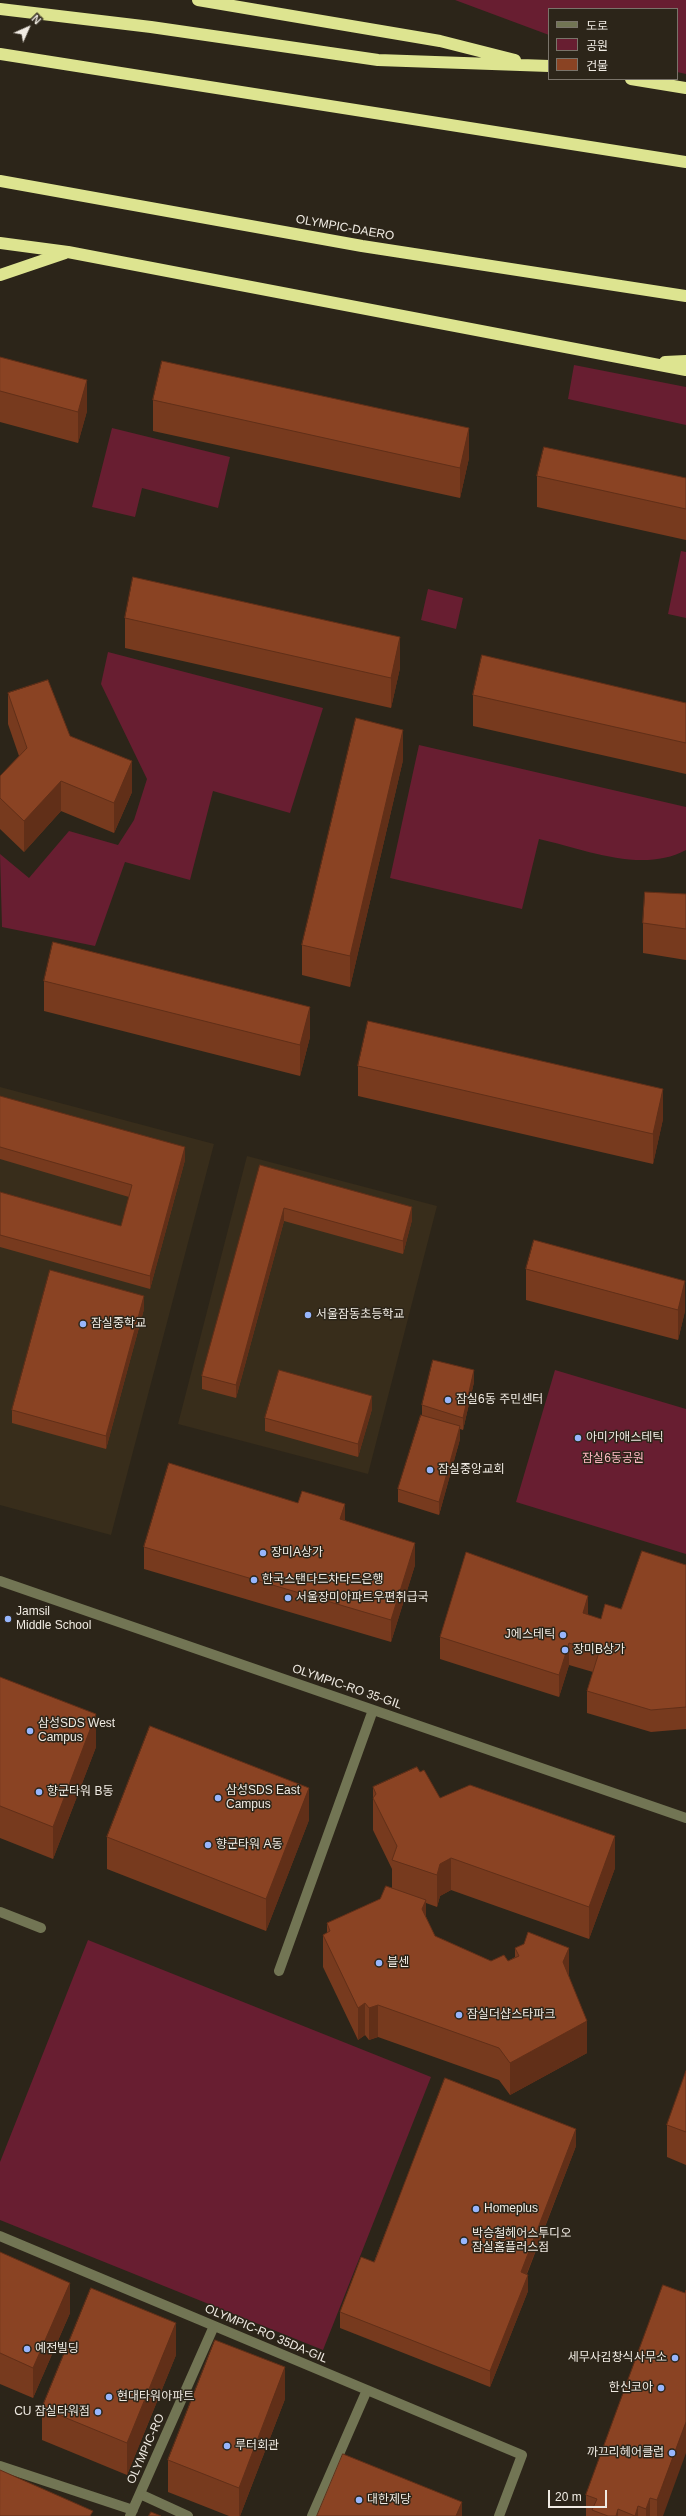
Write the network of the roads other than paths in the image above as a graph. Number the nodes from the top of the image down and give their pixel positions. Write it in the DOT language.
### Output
graph roads {
  1 [pos="198,0"];
  2 [pos="0,9"];
  3 [pos="0,54"];
  4 [pos="536,65"];
  5 [pos="548,66"];
  6 [pos="637,80"];
  7 [pos="686,88"];
  8 [pos="686,162"];
  9 [pos="0,181"];
  10 [pos="0,244"];
  11 [pos="68,252"];
  12 [pos="0,275"];
  13 [pos="686,296"];
  14 [pos="686,361"];
  15 [pos="644,364"];
  16 [pos="686,370"];
  17 [pos="0,1581"];
  18 [pos="373,1710"];
  19 [pos="686,1818"];
  20 [pos="0,1912"];
  21 [pos="41,1928"];
  22 [pos="279,1971"];
  23 [pos="0,2236"];
  24 [pos="214,2326"];
  25 [pos="367,2390"];
  26 [pos="0,2466"];
  27 [pos="140,2494"];
  28 [pos="132,2513"];
  29 [pos="188,2516"];
  30 [pos="312,2516"];
  31 [pos="499,2516"];
  1 -- 4 [label="highway"];
  2 -- 4 [label="highway"];
  3 -- 8 [label="highway"];
  4 -- 5 [label="highway"];
  6 -- 7 [label="highway"];
  9 -- 13 [label="highway, OLYMPIC-DAERO"];
  10 -- 11 [label="highway"];
  11 -- 12 [label="highway"];
  11 -- 15 [label="highway"];
  14 -- 15 [label="highway"];
  15 -- 16 [label="highway"];
  17 -- 18 [label="street, OLYMPIC-RO 35-GIL"];
  18 -- 19 [label="street, OLYMPIC-RO 35-GIL"];
  18 -- 22 [label="street"];
  20 -- 21 [label="street"];
  23 -- 24 [label="street, OLYMPIC-RO 35DA-GIL"];
  24 -- 25 [label="street, OLYMPIC-RO 35DA-GIL"];
  24 -- 27 [label="street, OLYMPIC-RO"];
  25 -- 30 [label="street"];
  25 -- 31 [label="street, OLYMPIC-RO 35DA-GIL"];
  26 -- 28 [label="street"];
  27 -- 28 [label="street, OLYMPIC-RO"];
  27 -- 29 [label="street"];
}
